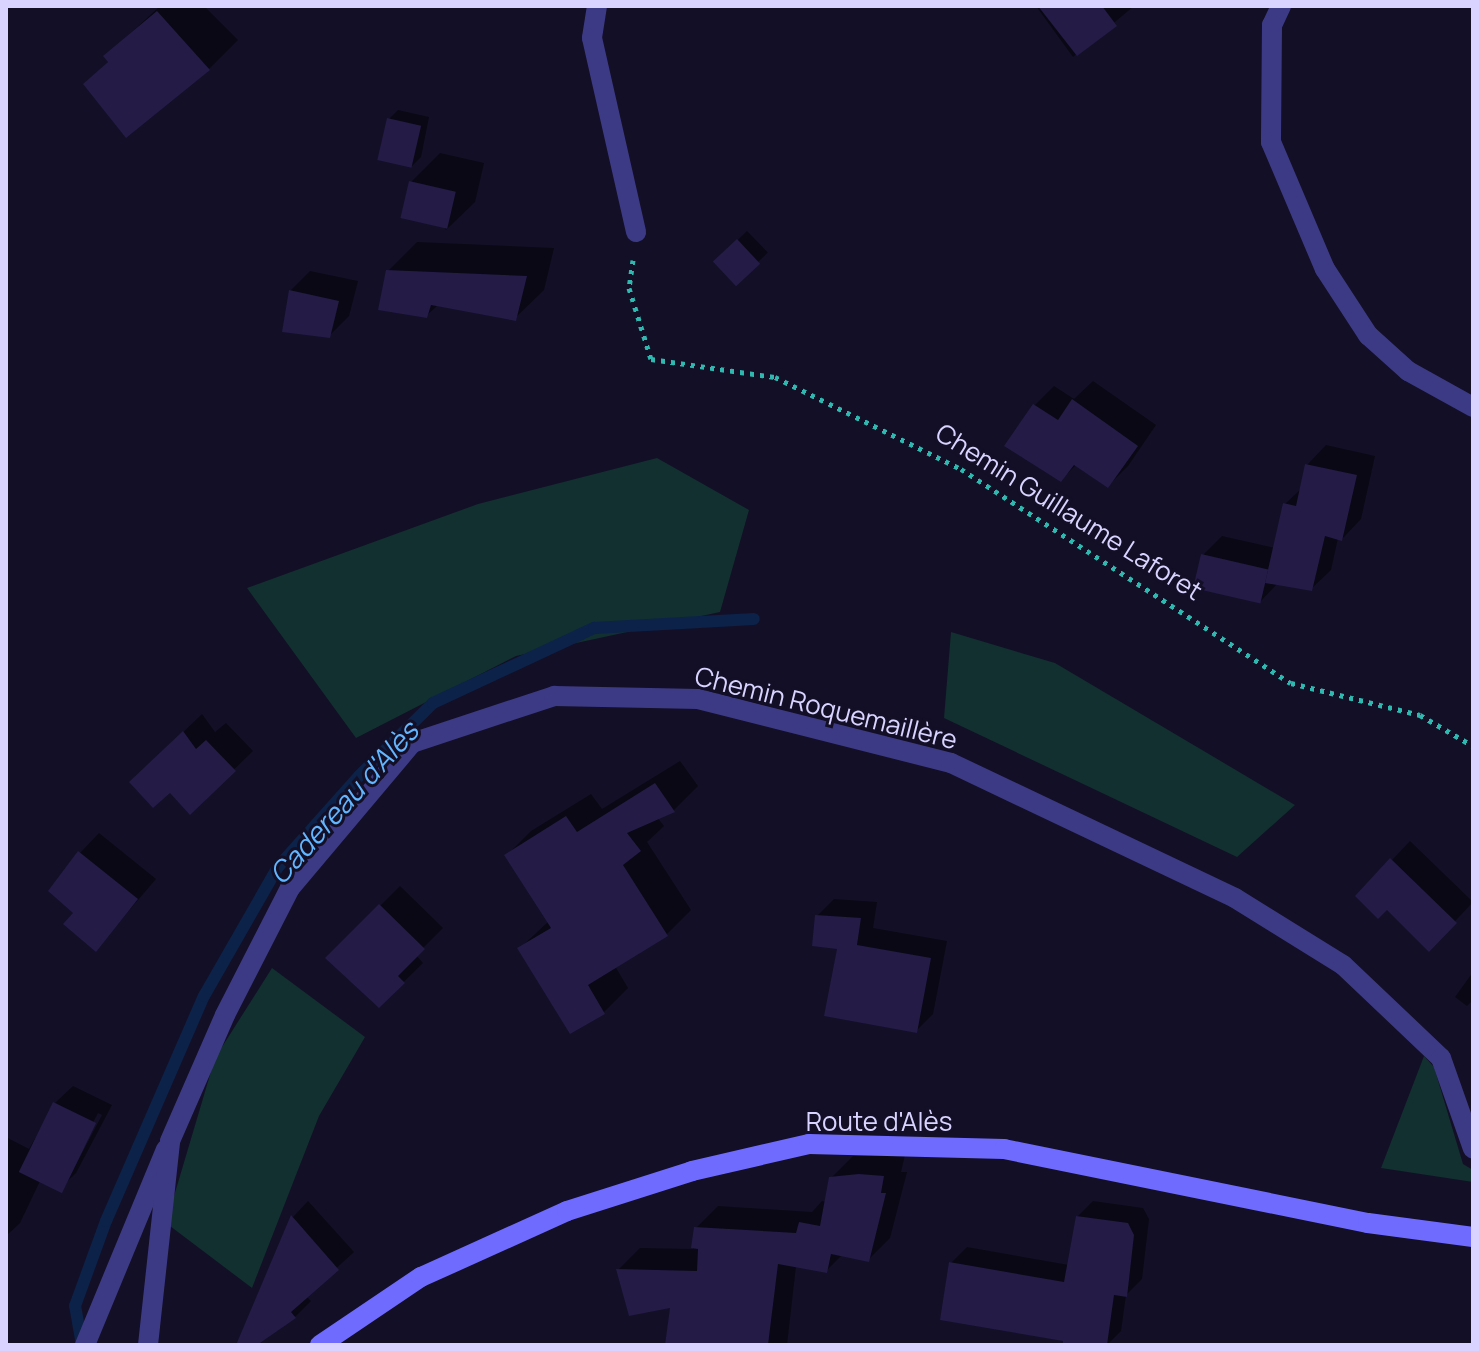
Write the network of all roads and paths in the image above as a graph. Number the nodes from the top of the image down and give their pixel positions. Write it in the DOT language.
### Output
graph roads {
  1 [pos="597,6"];
  2 [pos="1281,6"];
  3 [pos="636,232"];
  4 [pos="1473,407"];
  5 [pos="1473,746"];
  6 [pos="170,1141"];
  7 [pos="1473,1149"];
  8 [pos="1473,1237"];
  9 [pos="337,1339"];
  10 [pos="85,1345"];
  11 [pos="148,1345"];
  12 [pos="320,1345"];
  1 -- 3 [label="street"];
  2 -- 4 [label="street"];
  3 -- 5 [label="path, Chemin Guillaume Laforet"];
  6 -- 7 [label="street, Chemin Roquemaillère"];
  6 -- 10 [label="street"];
  6 -- 11 [label="street, Chemin Roquemaillère"];
  8 -- 9 [label="main road, Route d'Alès"];
  9 -- 12 [label="main road, Route d'Alès"];
}
